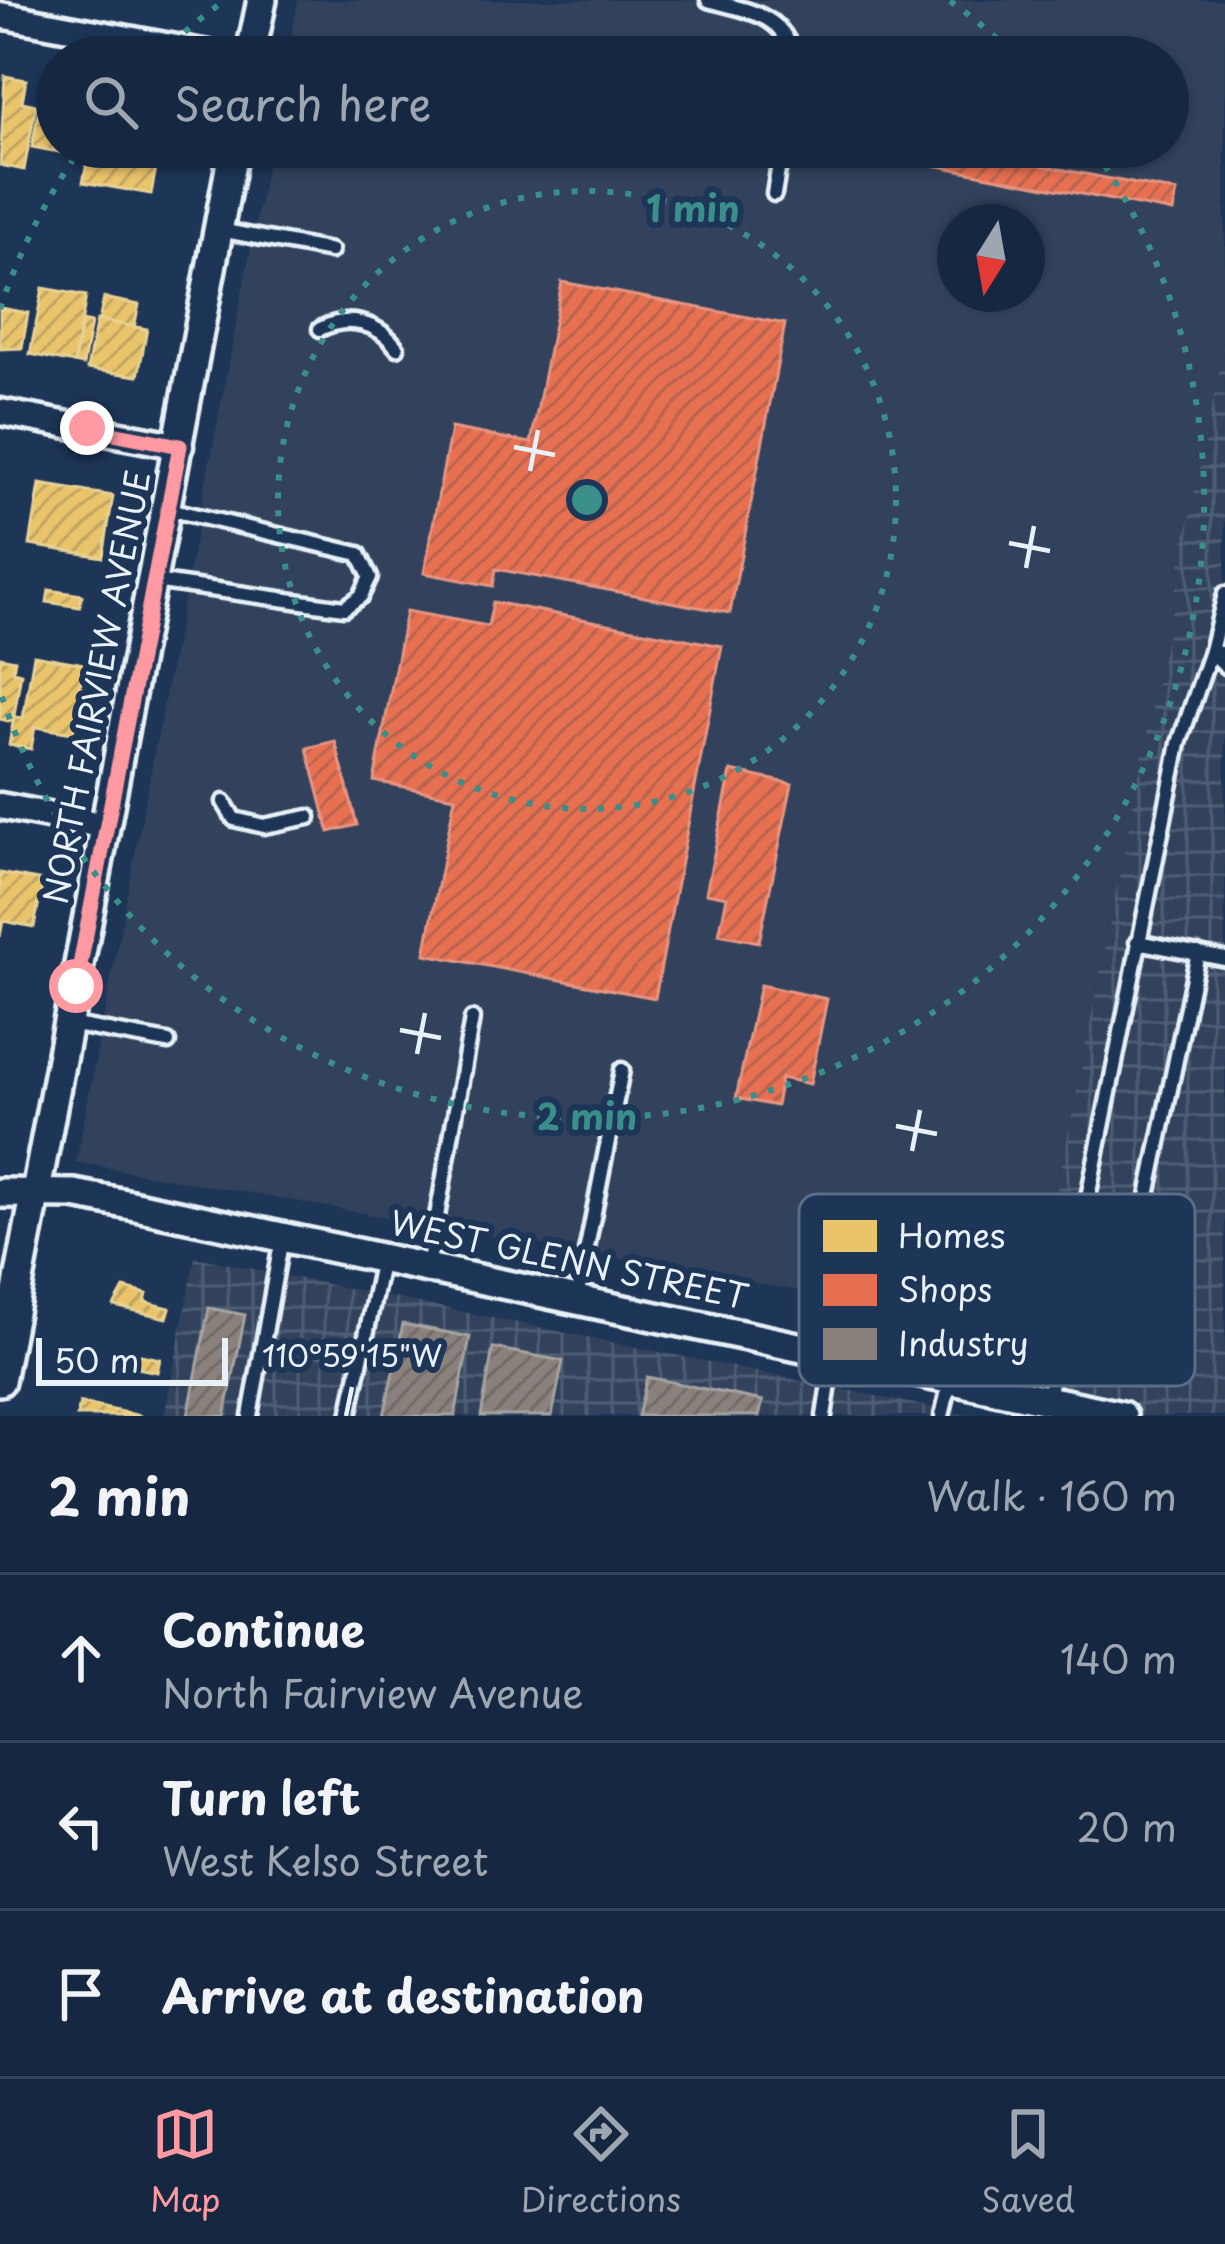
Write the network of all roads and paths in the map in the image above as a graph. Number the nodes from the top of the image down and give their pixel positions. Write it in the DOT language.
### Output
graph roads {
  1 [pos="262,0"];
  2 [pos="708,0"];
  3 [pos="0,15"];
  4 [pos="112,36"];
  5 [pos="254,36"];
  6 [pos="788,36"];
  7 [pos="230,168"];
  8 [pos="778,168"];
  9 [pos="774,194"];
  10 [pos="219,230"];
  11 [pos="331,251"];
  12 [pos="320,329"];
  13 [pos="397,348"];
  14 [pos="0,412"];
  15 [pos="180,446"];
  16 [pos="168,509"];
  17 [pos="154,581"];
  18 [pos="1225,596"];
  19 [pos="1218,652"];
  20 [pos="1225,666"];
  21 [pos="224,802"];
  22 [pos="0,806"];
  23 [pos="309,817"];
  24 [pos="106,826"];
  25 [pos="1137,942"];
  26 [pos="1198,953"];
  27 [pos="1225,958"];
  28 [pos="472,1019"];
  29 [pos="69,1024"];
  30 [pos="168,1042"];
  31 [pos="622,1070"];
  32 [pos="0,1193"];
  33 [pos="1088,1194"];
  34 [pos="1148,1194"];
  35 [pos="37,1196"];
  36 [pos="282,1237"];
  37 [pos="382,1258"];
  38 [pos="428,1268"];
  39 [pos="577,1299"];
  40 [pos="799,1344"];
  41 [pos="0,1381"];
  42 [pos="829,1386"];
  43 [pos="949,1386"];
  44 [pos="991,1386"];
  45 [pos="1050,1386"];
  46 [pos="1048,1399"];
  47 [pos="1078,1411"];
  48 [pos="250,1416"];
  49 [pos="349,1416"];
  50 [pos="824,1416"];
  51 [pos="942,1416"];
  52 [pos="1122,1416"];
  1 -- 5 [label="street"];
  2 -- 6 [label="lane"];
  3 -- 4 [label="street"];
  7 -- 10 [label="street, NORTH FAIRVIEW AVENUE"];
  8 -- 9 [label="lane"];
  10 -- 11 [label="lane"];
  10 -- 15 [label="street, NORTH FAIRVIEW AVENUE"];
  12 -- 13 [label="lane"];
  14 -- 15 [label="street"];
  15 -- 16 [label="street, NORTH FAIRVIEW AVENUE"];
  16 -- 17 [label="street, NORTH FAIRVIEW AVENUE"];
  16 -- 17 [label="lane"];
  17 -- 24 [label="street, NORTH FAIRVIEW AVENUE"];
  18 -- 19 [label="lane"];
  19 -- 20 [label="lane"];
  19 -- 25 [label="lane"];
  21 -- 23 [label="lane"];
  22 -- 24 [label="street"];
  24 -- 29 [label="street, NORTH FAIRVIEW AVENUE"];
  25 -- 26 [label="lane"];
  25 -- 33 [label="lane"];
  26 -- 27 [label="lane"];
  26 -- 34 [label="lane"];
  28 -- 38 [label="lane"];
  29 -- 30 [label="lane"];
  29 -- 35 [label="street, NORTH FAIRVIEW AVENUE"];
  31 -- 39 [label="lane"];
  32 -- 35 [label="street, WEST GLENN STREET"];
  35 -- 36 [label="street, WEST GLENN STREET"];
  35 -- 41 [label="street, NORTH FAIRVIEW AVENUE"];
  36 -- 37 [label="street, WEST GLENN STREET"];
  36 -- 48 [label="lane"];
  37 -- 38 [label="street, WEST GLENN STREET"];
  37 -- 49 [label="lane"];
  38 -- 39 [label="street, WEST GLENN STREET"];
  39 -- 40 [label="street, WEST GLENN STREET"];
  42 -- 50 [label="lane"];
  43 -- 51 [label="lane"];
  44 -- 46 [label="street, WEST GLENN STREET"];
  45 -- 46 [label="lane"];
  46 -- 47 [label="street, WEST GLENN STREET"];
  47 -- 52 [label="street, WEST GLENN STREET"];
}
